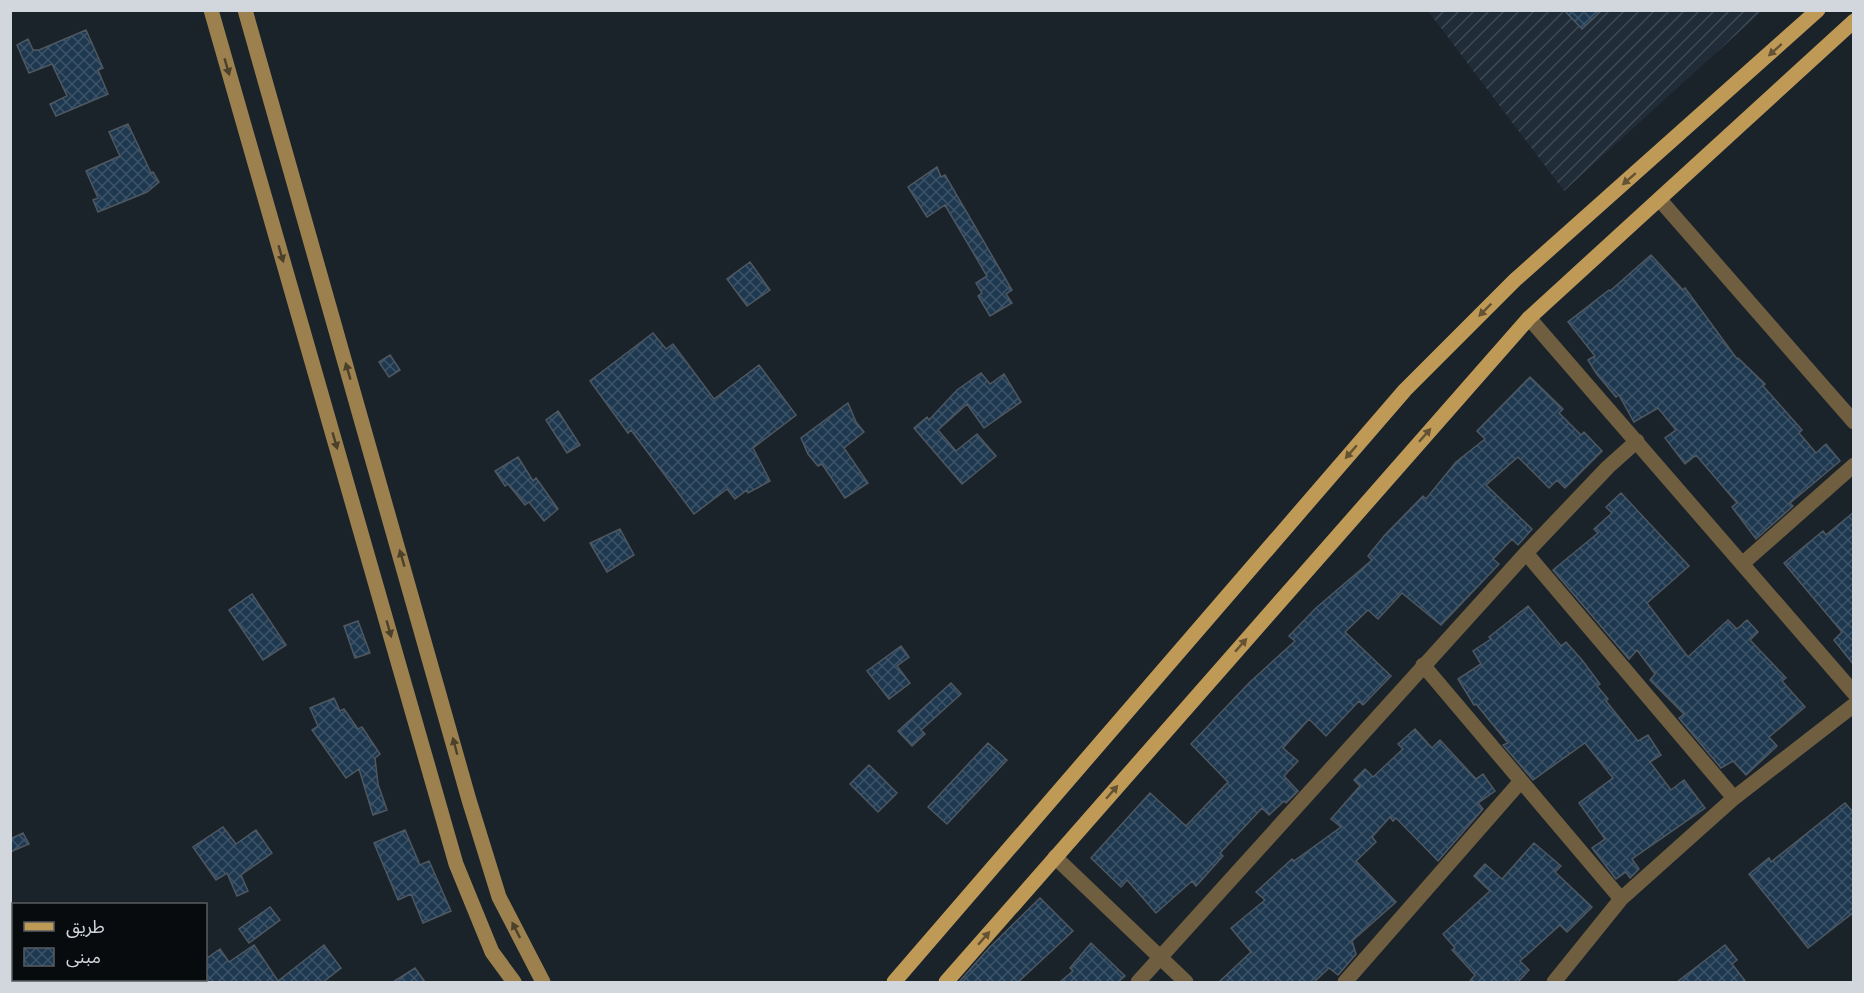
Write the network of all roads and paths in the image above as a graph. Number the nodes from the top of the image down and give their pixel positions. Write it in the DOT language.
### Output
graph roads {
  1 [pos="211,10"];
  2 [pos="245,10"];
  3 [pos="1818,10"];
  4 [pos="1854,21"];
  5 [pos="1660,200"];
  6 [pos="1529,318"];
  7 [pos="1854,422"];
  8 [pos="1636,441"];
  9 [pos="1854,465"];
  10 [pos="1526,553"];
  11 [pos="1742,564"];
  12 [pos="1423,665"];
  13 [pos="1854,693"];
  14 [pos="1854,705"];
  15 [pos="1521,781"];
  16 [pos="1734,798"];
  17 [pos="1055,857"];
  18 [pos="1621,899"];
  19 [pos="1159,957"];
  20 [pos="514,982"];
  21 [pos="543,982"];
  22 [pos="894,982"];
  23 [pos="946,982"];
  24 [pos="1138,982"];
  25 [pos="1186,982"];
  26 [pos="1345,982"];
  27 [pos="1554,982"];
  1 -- 20 [label="street, one-way"];
  21 -- 2 [label="street, one-way"];
  3 -- 22 [label="main road, one-way"];
  4 -- 5 [label="main road"];
  5 -- 6 [label="main road"];
  5 -- 7 [label="street"];
  6 -- 8 [label="street"];
  17 -- 6 [label="main road, one-way"];
  8 -- 10 [label="street"];
  8 -- 11 [label="street"];
  9 -- 11 [label="street"];
  10 -- 12 [label="street"];
  10 -- 16 [label="street"];
  11 -- 13 [label="street"];
  12 -- 15 [label="street"];
  12 -- 19 [label="street"];
  14 -- 16 [label="street"];
  15 -- 18 [label="street"];
  15 -- 26 [label="street"];
  16 -- 18 [label="street"];
  17 -- 19 [label="street"];
  23 -- 17 [label="main road, one-way"];
  18 -- 27 [label="street"];
  19 -- 24 [label="street"];
  19 -- 25 [label="street"];
}
